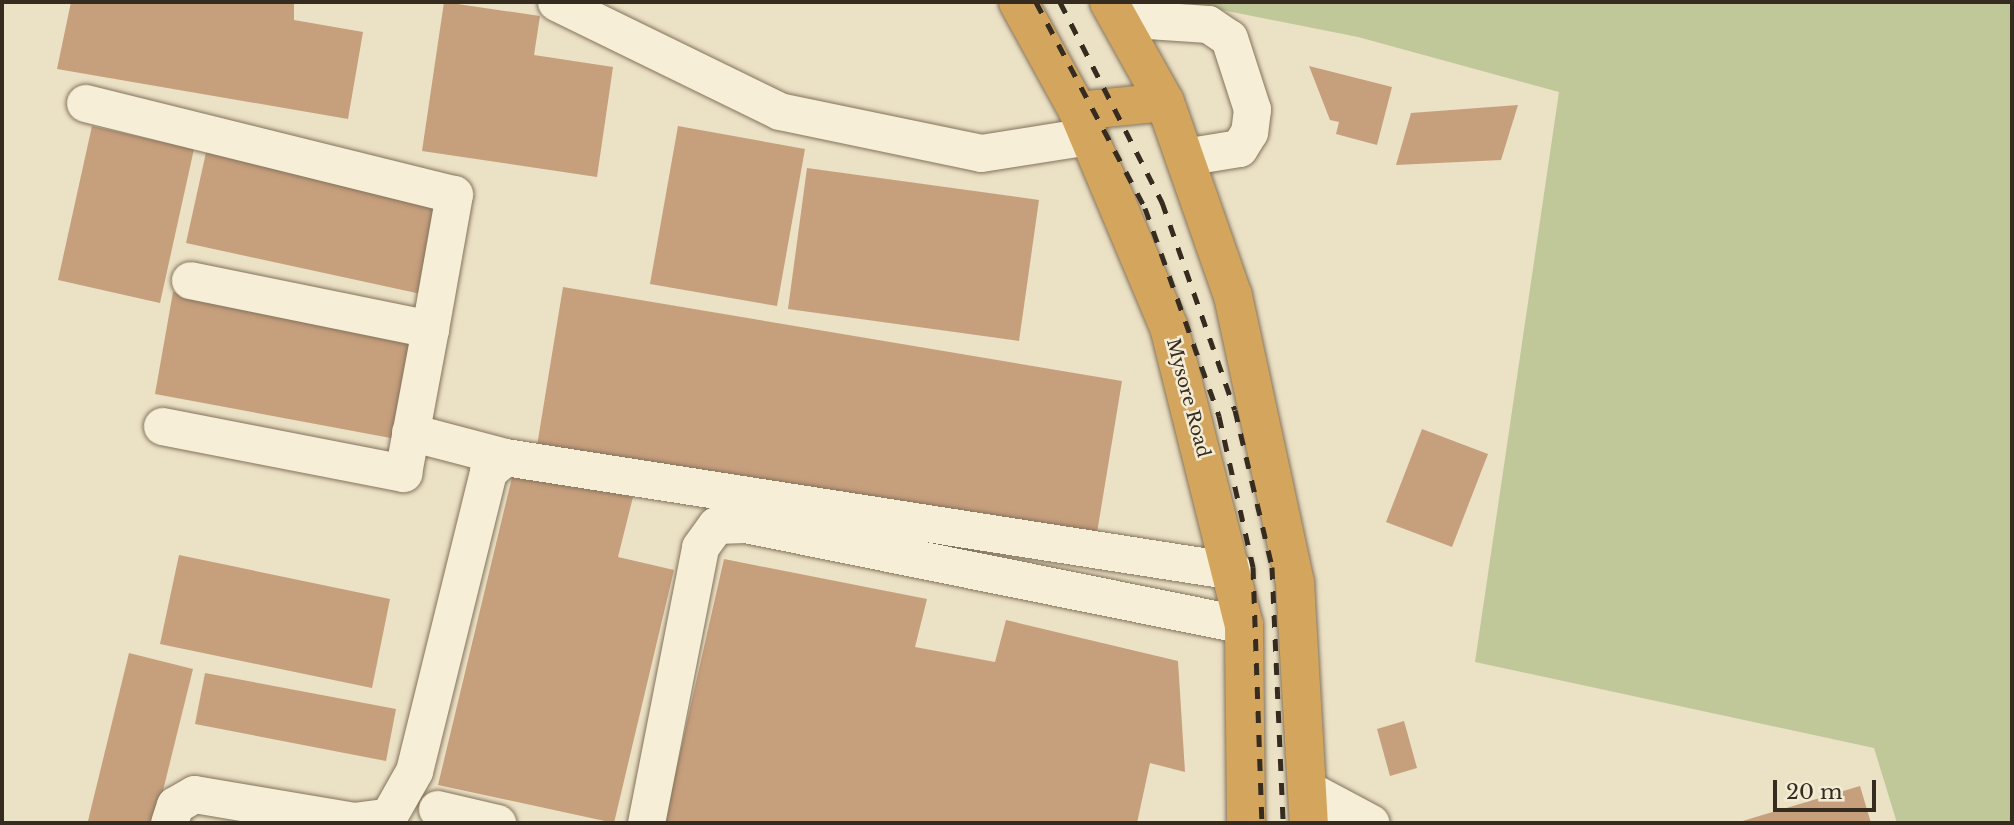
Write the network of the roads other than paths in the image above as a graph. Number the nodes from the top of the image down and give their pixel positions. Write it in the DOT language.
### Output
graph roads {
  1 [pos="556,2"];
  2 [pos="1018,2"];
  3 [pos="1114,10"];
  4 [pos="1165,102"];
  5 [pos="85,103"];
  6 [pos="1083,123"];
  7 [pos="1184,157"];
  8 [pos="190,280"];
  9 [pos="430,329"];
  10 [pos="162,426"];
  11 [pos="410,432"];
  12 [pos="505,457"];
  13 [pos="1234,571"];
  14 [pos="1244,625"];
  15 [pos="1308,806"];
  16 [pos="437,809"];
  17 [pos="169,823"];
  18 [pos="496,823"];
  19 [pos="646,823"];
  20 [pos="1246,823"];
  21 [pos="1371,823"];
  1 -- 6 [label="street"];
  2 -- 6 [label="highway, Mysore Road"];
  3 -- 4 [label="highway"];
  3 -- 7 [label="street"];
  4 -- 6 [label="highway"];
  4 -- 7 [label="highway"];
  5 -- 9 [label="street"];
  6 -- 13 [label="highway, Mysore Road"];
  7 -- 15 [label="highway"];
  8 -- 9 [label="street"];
  9 -- 11 [label="street"];
  10 -- 11 [label="street"];
  11 -- 12 [label="street"];
  12 -- 13 [label="street"];
  12 -- 17 [label="street"];
  13 -- 14 [label="highway, Mysore Road"];
  14 -- 19 [label="street"];
  14 -- 20 [label="highway, Mysore Road"];
  15 -- 21 [label="street"];
  16 -- 18 [label="street"];
}
